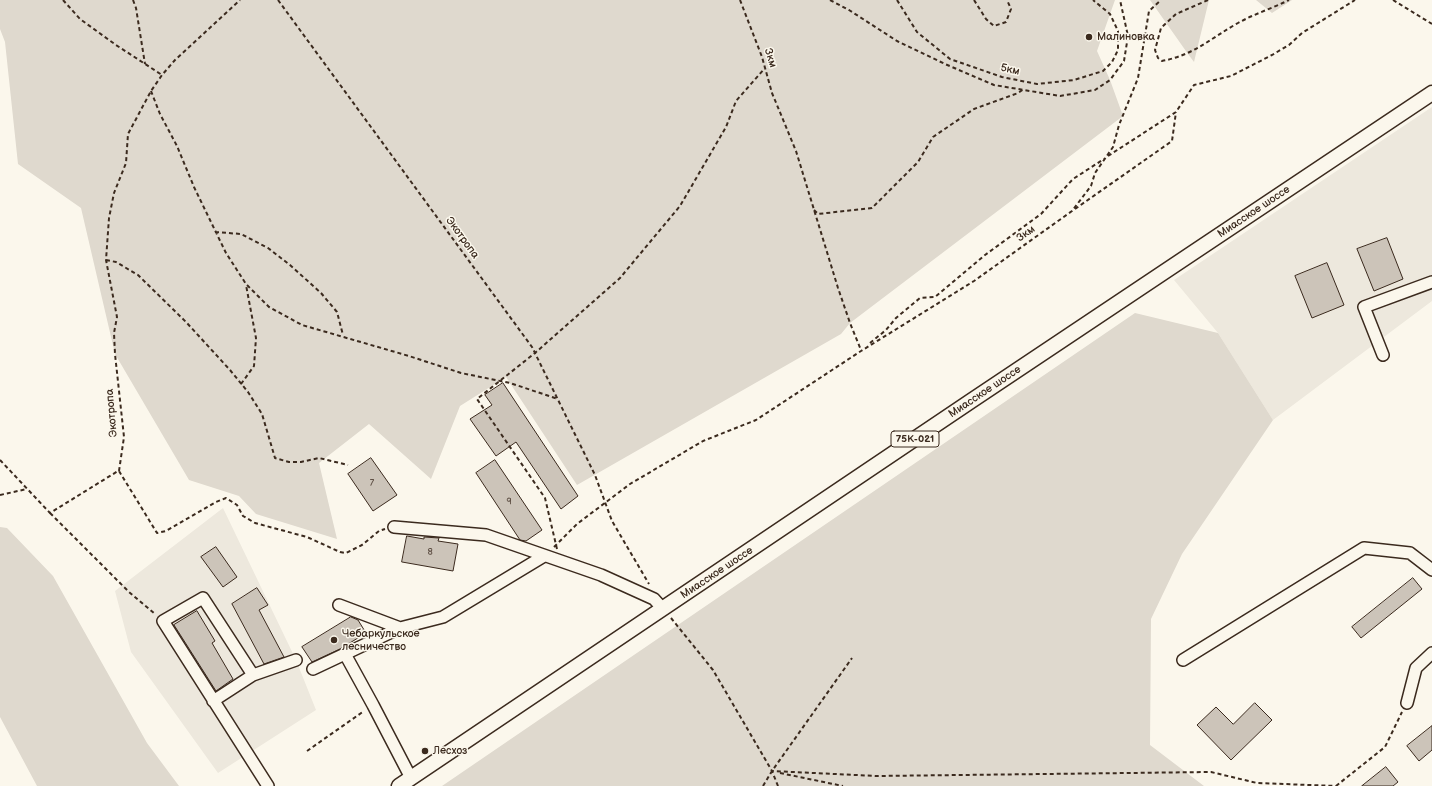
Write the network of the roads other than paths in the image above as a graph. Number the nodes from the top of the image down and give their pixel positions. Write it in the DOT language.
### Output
graph roads {
  1 [pos="1432,93"];
  2 [pos="1432,282"];
  3 [pos="1383,355"];
  4 [pos="394,527"];
  5 [pos="544,556"];
  6 [pos="1432,570"];
  7 [pos="339,605"];
  8 [pos="664,609"];
  9 [pos="400,628"];
  10 [pos="1432,653"];
  11 [pos="345,654"];
  12 [pos="296,660"];
  13 [pos="1183,660"];
  14 [pos="313,669"];
  15 [pos="253,675"];
  16 [pos="213,701"];
  17 [pos="1407,703"];
  18 [pos="405,782"];
  19 [pos="268,786"];
  1 -- 8 [label="main road, Миасское шоссе / 75К-021"];
  2 -- 3 [label="street"];
  4 -- 5 [label="street"];
  5 -- 8 [label="street"];
  5 -- 9 [label="street"];
  6 -- 13 [label="street"];
  7 -- 9 [label="street"];
  8 -- 18 [label="main road, Миасское шоссе / 75К-021"];
  9 -- 11 [label="street"];
  10 -- 17 [label="street"];
  11 -- 14 [label="street"];
  11 -- 18 [label="street"];
  12 -- 15 [label="street"];
  15 -- 16 [label="street"];
  15 -- 16 [label="street"];
  16 -- 19 [label="street"];
}
